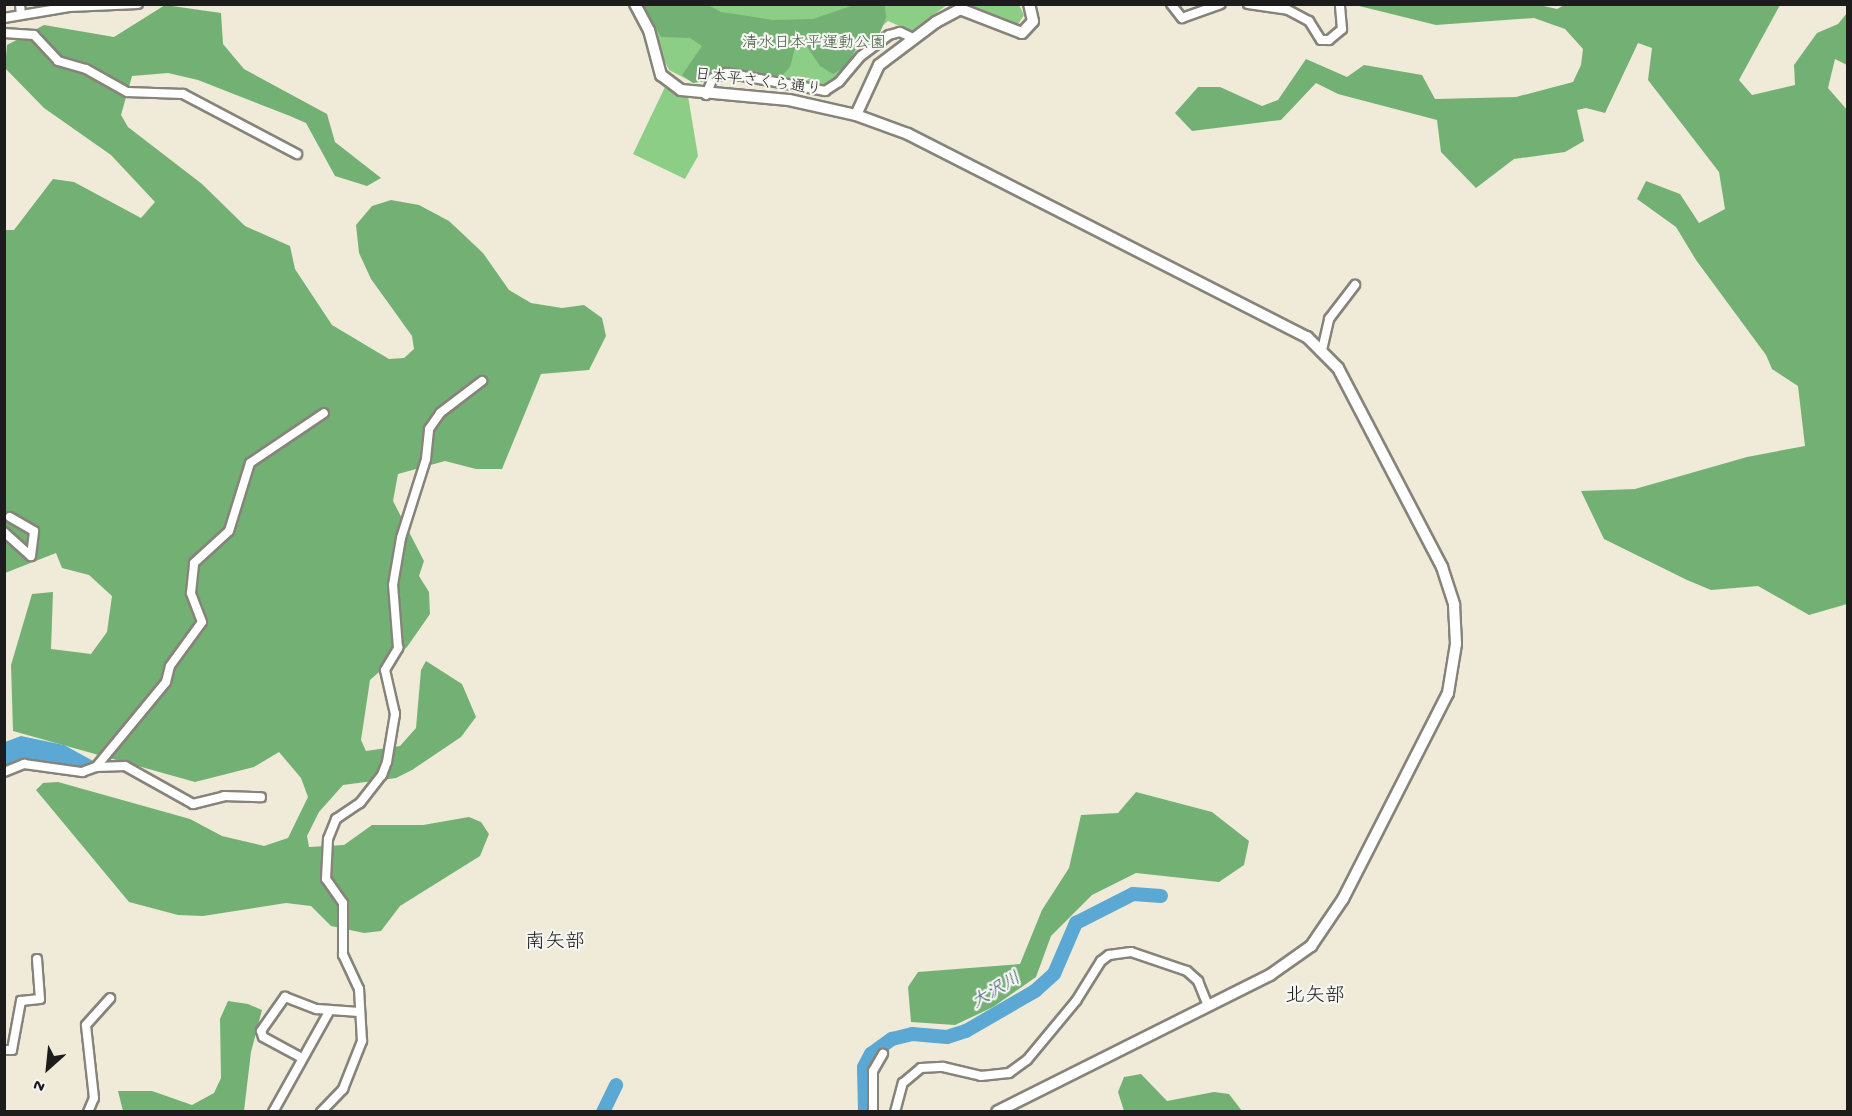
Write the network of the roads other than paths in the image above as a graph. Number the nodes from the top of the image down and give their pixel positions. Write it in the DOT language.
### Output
graph roads {
  1 [pos="20,4"];
  2 [pos="635,4"];
  3 [pos="1029,4"];
  4 [pos="1171,4"];
  5 [pos="1221,4"];
  6 [pos="1248,4"];
  7 [pos="1340,4"];
  8 [pos="116,5"];
  9 [pos="138,5"];
  10 [pos="53,7"];
  11 [pos="85,7"];
  12 [pos="21,15"];
  13 [pos="4,18"];
  14 [pos="4,33"];
  15 [pos="913,38"];
  16 [pos="706,95"];
  17 [pos="856,115"];
  18 [pos="297,154"];
  19 [pos="1355,285"];
  20 [pos="1322,350"];
  21 [pos="482,381"];
  22 [pos="324,413"];
  23 [pos="10,517"];
  24 [pos="4,531"];
  25 [pos="96,767"];
  26 [pos="4,772"];
  27 [pos="261,798"];
  28 [pos="37,959"];
  29 [pos="110,998"];
  30 [pos="1208,1006"];
  31 [pos="330,1010"];
  32 [pos="359,1012"];
  33 [pos="4,1050"];
  34 [pos="883,1054"];
  35 [pos="302,1058"];
  36 [pos="88,1112"];
  37 [pos="273,1112"];
  38 [pos="321,1112"];
  39 [pos="873,1112"];
  40 [pos="895,1112"];
  41 [pos="997,1112"];
  1 -- 12 [label="street"];
  2 -- 16 [label="street, 日本平さくら通り"];
  3 -- 15 [label="street"];
  4 -- 5 [label="street"];
  6 -- 7 [label="street"];
  8 -- 9 [label="street"];
  8 -- 11 [label="street"];
  10 -- 11 [label="street"];
  10 -- 12 [label="street"];
  12 -- 13 [label="street"];
  14 -- 18 [label="street"];
  15 -- 16 [label="street"];
  15 -- 17 [label="street"];
  16 -- 17 [label="street, 日本平さくら通り"];
  17 -- 20 [label="street, 日本平さくら通り"];
  19 -- 20 [label="street"];
  20 -- 30 [label="street, 日本平さくら通り"];
  21 -- 32 [label="street"];
  22 -- 25 [label="street"];
  23 -- 24 [label="street"];
  25 -- 26 [label="street"];
  25 -- 27 [label="street"];
  28 -- 33 [label="street"];
  29 -- 36 [label="street"];
  30 -- 40 [label="street"];
  30 -- 41 [label="street, 日本平さくら通り"];
  31 -- 32 [label="street"];
  31 -- 35 [label="street"];
  31 -- 35 [label="street"];
  32 -- 38 [label="street"];
  34 -- 39 [label="street"];
  35 -- 37 [label="street"];
}
